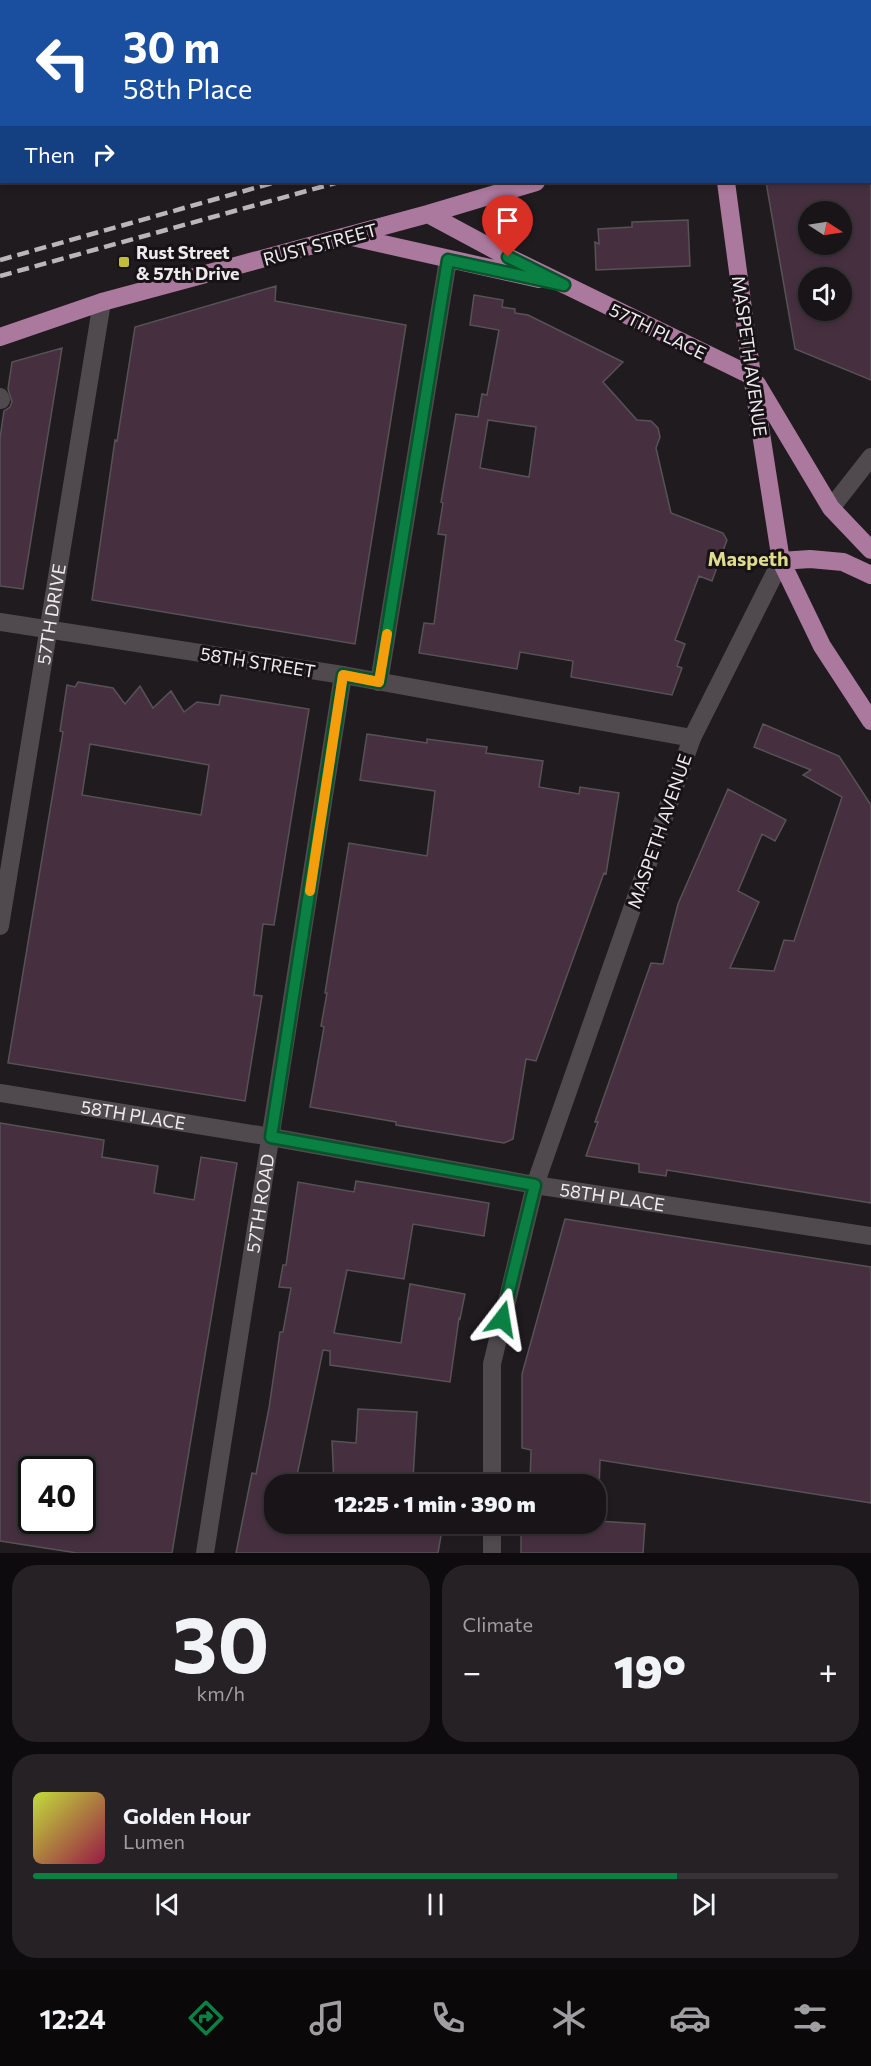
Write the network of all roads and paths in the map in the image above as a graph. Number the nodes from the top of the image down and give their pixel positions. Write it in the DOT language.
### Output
graph roads {
  1 [pos="533,183"];
  2 [pos="726,183"];
  3 [pos="428,214"];
  4 [pos="348,236"];
  5 [pos="448,260"];
  6 [pos="564,285"];
  7 [pos="102,302"];
  8 [pos="0,337"];
  9 [pos="752,376"];
  10 [pos="871,457"];
  11 [pos="831,508"];
  12 [pos="871,549"];
  13 [pos="781,561"];
  14 [pos="871,575"];
  15 [pos="0,622"];
  16 [pos="48,630"];
  17 [pos="343,675"];
  18 [pos="379,682"];
  19 [pos="871,721"];
  20 [pos="692,738"];
  21 [pos="0,926"];
  22 [pos="0,1093"];
  23 [pos="271,1137"];
  24 [pos="535,1185"];
  25 [pos="871,1236"];
  26 [pos="492,1474"];
  27 [pos="492,1534"];
  28 [pos="205,1553"];
  29 [pos="492,1553"];
  1 -- 3 [label="main road, RUST STREET"];
  2 -- 9 [label="main road, MASPETH AVENUE"];
  3 -- 4 [label="main road, RUST STREET"];
  3 -- 6 [label="main road, 57TH PLACE"];
  4 -- 5 [label="main road, 57TH PLACE"];
  4 -- 7 [label="main road, RUST STREET"];
  5 -- 6 [label="main road, 57TH PLACE"];
  5 -- 18 [label="street"];
  6 -- 9 [label="main road, 57TH PLACE"];
  7 -- 8 [label="main road, RUST STREET"];
  7 -- 16 [label="street, 57TH DRIVE"];
  9 -- 11 [label="main road"];
  9 -- 13 [label="main road, MASPETH AVENUE"];
  10 -- 11 [label="street"];
  11 -- 12 [label="main road"];
  13 -- 14 [label="main road"];
  13 -- 19 [label="main road"];
  13 -- 20 [label="street, MASPETH AVENUE"];
  15 -- 16 [label="street, 58TH STREET"];
  16 -- 17 [label="street, 58TH STREET"];
  16 -- 21 [label="street, 57TH DRIVE"];
  17 -- 18 [label="street, 58TH STREET"];
  17 -- 23 [label="street, 57TH ROAD"];
  18 -- 20 [label="street, 58TH STREET"];
  20 -- 24 [label="street, MASPETH AVENUE"];
  22 -- 23 [label="street, 58TH PLACE"];
  23 -- 24 [label="street, 58TH PLACE"];
  23 -- 28 [label="street, 57TH ROAD"];
  24 -- 25 [label="street, 58TH PLACE"];
  24 -- 26 [label="street, MASPETH AVENUE"];
  27 -- 29 [label="street"];
}
